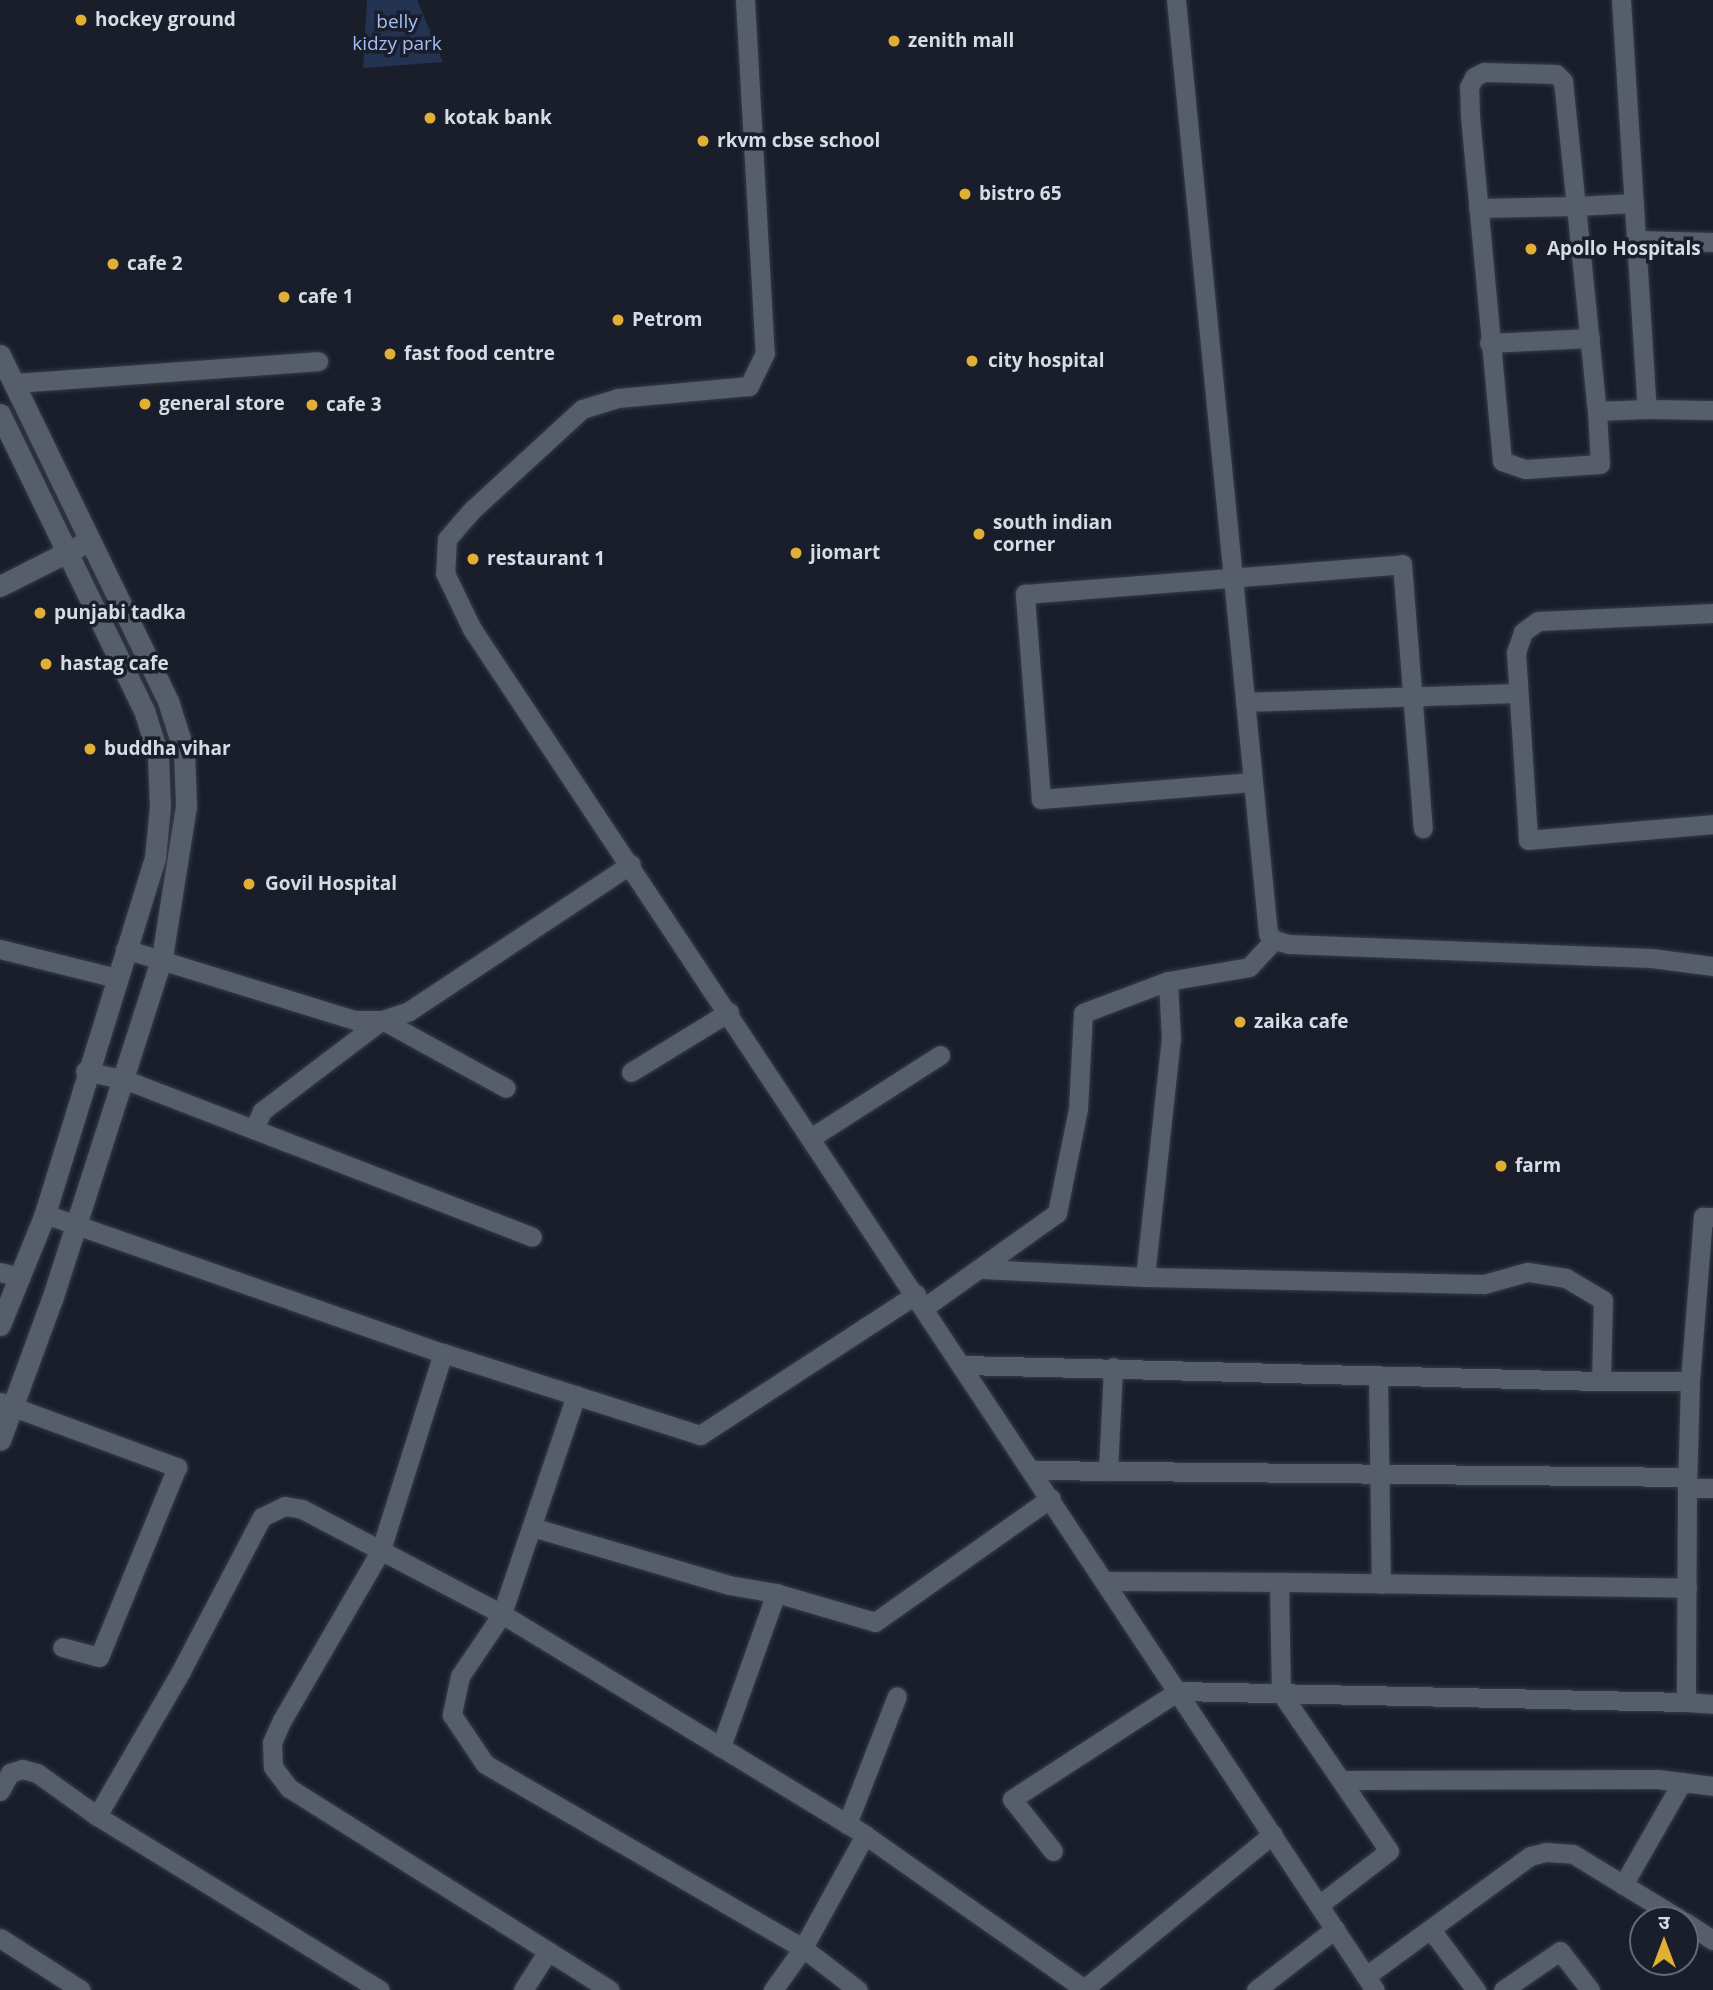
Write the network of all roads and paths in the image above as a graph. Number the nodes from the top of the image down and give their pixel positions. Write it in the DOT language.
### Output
graph roads {
  1 [pos="745,0"];
  2 [pos="1176,0"];
  3 [pos="1621,0"];
  4 [pos="1634,203"];
  5 [pos="1576,206"];
  6 [pos="1478,208"];
  7 [pos="1637,240"];
  8 [pos="1713,242"];
  9 [pos="1590,338"];
  10 [pos="1489,343"];
  11 [pos="0,355"];
  12 [pos="318,361"];
  13 [pos="14,383"];
  14 [pos="1647,409"];
  15 [pos="1713,410"];
  16 [pos="1597,411"];
  17 [pos="0,414"];
  18 [pos="92,540"];
  19 [pos="68,551"];
  20 [pos="1234,577"];
  21 [pos="0,586"];
  22 [pos="1713,613"];
  23 [pos="1516,693"];
  24 [pos="1412,696"];
  25 [pos="1245,702"];
  26 [pos="1252,782"];
  27 [pos="1713,824"];
  28 [pos="1423,828"];
  29 [pos="631,864"];
  30 [pos="1274,940"];
  31 [pos="0,949"];
  32 [pos="125,949"];
  33 [pos="162,957"];
  34 [pos="1713,967"];
  35 [pos="116,978"];
  36 [pos="1168,981"];
  37 [pos="729,1012"];
  38 [pos="382,1020"];
  39 [pos="940,1055"];
  40 [pos="85,1071"];
  41 [pos="631,1072"];
  42 [pos="126,1080"];
  43 [pos="506,1088"];
  44 [pos="254,1129"];
  45 [pos="812,1137"];
  46 [pos="45,1214"];
  47 [pos="1713,1217"];
  48 [pos="77,1226"];
  49 [pos="532,1237"];
  50 [pos="981,1269"];
  51 [pos="10,1274"];
  52 [pos="1145,1277"];
  53 [pos="920,1301"];
  54 [pos="0,1325"];
  55 [pos="443,1353"];
  56 [pos="963,1365"];
  57 [pos="1113,1367"];
  58 [pos="1378,1375"];
  59 [pos="1601,1381"];
  60 [pos="1690,1381"];
  61 [pos="576,1395"];
  62 [pos="8,1404"];
  63 [pos="0,1440"];
  64 [pos="1032,1470"];
  65 [pos="1108,1471"];
  66 [pos="1379,1474"];
  67 [pos="1687,1483"];
  68 [pos="1713,1488"];
  69 [pos="1051,1498"];
  70 [pos="531,1527"];
  71 [pos="381,1550"];
  72 [pos="1105,1581"];
  73 [pos="1279,1582"];
  74 [pos="1381,1584"];
  75 [pos="1687,1588"];
  76 [pos="776,1593"];
  77 [pos="502,1614"];
  78 [pos="62,1647"];
  79 [pos="1178,1691"];
  80 [pos="1281,1693"];
  81 [pos="897,1696"];
  82 [pos="1686,1702"];
  83 [pos="1713,1704"];
  84 [pos="721,1747"];
  85 [pos="1340,1780"];
  86 [pos="1682,1782"];
  87 [pos="1713,1786"];
  88 [pos="0,1791"];
  89 [pos="97,1816"];
  90 [pos="847,1824"];
  91 [pos="1273,1834"];
  92 [pos="865,1835"];
  93 [pos="1053,1851"];
  94 [pos="1623,1885"];
  95 [pos="1319,1905"];
  96 [pos="1658,1906"];
  97 [pos="1335,1929"];
  98 [pos="1432,1931"];
  99 [pos="0,1938"];
  100 [pos="803,1948"];
  101 [pos="548,1951"];
  102 [pos="1371,1983"];
  103 [pos="1083,1989"];
  104 [pos="81,1990"];
  105 [pos="380,1990"];
  106 [pos="523,1990"];
  107 [pos="610,1990"];
  108 [pos="773,1990"];
  109 [pos="858,1990"];
  110 [pos="1256,1990"];
  111 [pos="1476,1990"];
  112 [pos="1503,1990"];
  113 [pos="1590,1990"];
  1 -- 29 [label="street"];
  2 -- 20 [label="street"];
  3 -- 4 [label="street"];
  4 -- 5 [label="street"];
  4 -- 7 [label="street"];
  5 -- 6 [label="street"];
  5 -- 6 [label="street"];
  5 -- 9 [label="street"];
  6 -- 10 [label="street"];
  7 -- 8 [label="street"];
  7 -- 14 [label="street"];
  9 -- 10 [label="street"];
  9 -- 16 [label="street"];
  10 -- 16 [label="street"];
  11 -- 13 [label="main road"];
  12 -- 13 [label="street"];
  13 -- 18 [label="main road"];
  14 -- 15 [label="street"];
  14 -- 16 [label="street"];
  17 -- 19 [label="main road"];
  18 -- 19 [label="main road"];
  18 -- 33 [label="main road"];
  19 -- 21 [label="main road"];
  19 -- 32 [label="main road"];
  20 -- 24 [label="street"];
  20 -- 25 [label="street"];
  20 -- 26 [label="street"];
  22 -- 23 [label="street"];
  23 -- 24 [label="street"];
  23 -- 27 [label="street"];
  24 -- 25 [label="street"];
  24 -- 28 [label="street"];
  25 -- 26 [label="street"];
  26 -- 30 [label="street"];
  29 -- 37 [label="street"];
  29 -- 38 [label="street"];
  30 -- 34 [label="street"];
  30 -- 36 [label="street"];
  31 -- 35 [label="street"];
  32 -- 33 [label="street"];
  32 -- 35 [label="main road"];
  33 -- 38 [label="street"];
  33 -- 42 [label="main road"];
  35 -- 40 [label="main road"];
  36 -- 50 [label="street"];
  36 -- 52 [label="street"];
  37 -- 41 [label="street"];
  37 -- 45 [label="street"];
  38 -- 43 [label="street"];
  38 -- 44 [label="street"];
  39 -- 45 [label="street"];
  40 -- 42 [label="street"];
  40 -- 46 [label="main road"];
  42 -- 44 [label="street"];
  42 -- 48 [label="main road"];
  44 -- 49 [label="street"];
  45 -- 53 [label="street"];
  46 -- 48 [label="street"];
  46 -- 51 [label="main road"];
  47 -- 60 [label="street"];
  48 -- 55 [label="street"];
  48 -- 62 [label="main road"];
  50 -- 52 [label="street"];
  50 -- 53 [label="street"];
  51 -- 54 [label="main road"];
  52 -- 59 [label="street"];
  53 -- 56 [label="street"];
  53 -- 61 [label="street"];
  55 -- 61 [label="street"];
  55 -- 71 [label="street"];
  56 -- 57 [label="street"];
  56 -- 64 [label="street"];
  57 -- 58 [label="street"];
  57 -- 65 [label="street"];
  58 -- 59 [label="street"];
  58 -- 66 [label="street"];
  59 -- 60 [label="street"];
  60 -- 67 [label="street"];
  61 -- 70 [label="street"];
  62 -- 63 [label="main road"];
  62 -- 78 [label="street"];
  64 -- 65 [label="street"];
  64 -- 69 [label="street"];
  65 -- 66 [label="street"];
  66 -- 67 [label="street"];
  66 -- 74 [label="street"];
  67 -- 68 [label="street"];
  67 -- 75 [label="street"];
  69 -- 72 [label="street"];
  69 -- 76 [label="street"];
  70 -- 76 [label="street"];
  70 -- 77 [label="street"];
  71 -- 77 [label="street"];
  71 -- 89 [label="street"];
  71 -- 101 [label="street"];
  72 -- 73 [label="street"];
  72 -- 79 [label="street"];
  73 -- 74 [label="street"];
  73 -- 80 [label="street"];
  74 -- 75 [label="street"];
  75 -- 82 [label="street"];
  76 -- 84 [label="street"];
  77 -- 84 [label="street"];
  77 -- 100 [label="street"];
  79 -- 80 [label="street"];
  79 -- 91 [label="street"];
  79 -- 93 [label="street"];
  80 -- 82 [label="street"];
  80 -- 85 [label="street"];
  81 -- 90 [label="street"];
  82 -- 83 [label="street"];
  84 -- 90 [label="street"];
  85 -- 86 [label="street"];
  85 -- 95 [label="street"];
  86 -- 87 [label="street"];
  86 -- 94 [label="street"];
  88 -- 89 [label="street"];
  89 -- 105 [label="street"];
  90 -- 92 [label="street"];
  91 -- 95 [label="street"];
  91 -- 103 [label="street"];
  92 -- 100 [label="street"];
  92 -- 103 [label="street"];
  94 -- 96 [label="street"];
  94 -- 98 [label="street"];
  95 -- 97 [label="street"];
  97 -- 102 [label="street"];
  97 -- 110 [label="street"];
  98 -- 102 [label="street"];
  98 -- 111 [label="street"];
  99 -- 104 [label="street"];
  100 -- 108 [label="street"];
  100 -- 109 [label="street"];
  101 -- 106 [label="street"];
  101 -- 107 [label="street"];
  112 -- 113 [label="street"];
}
